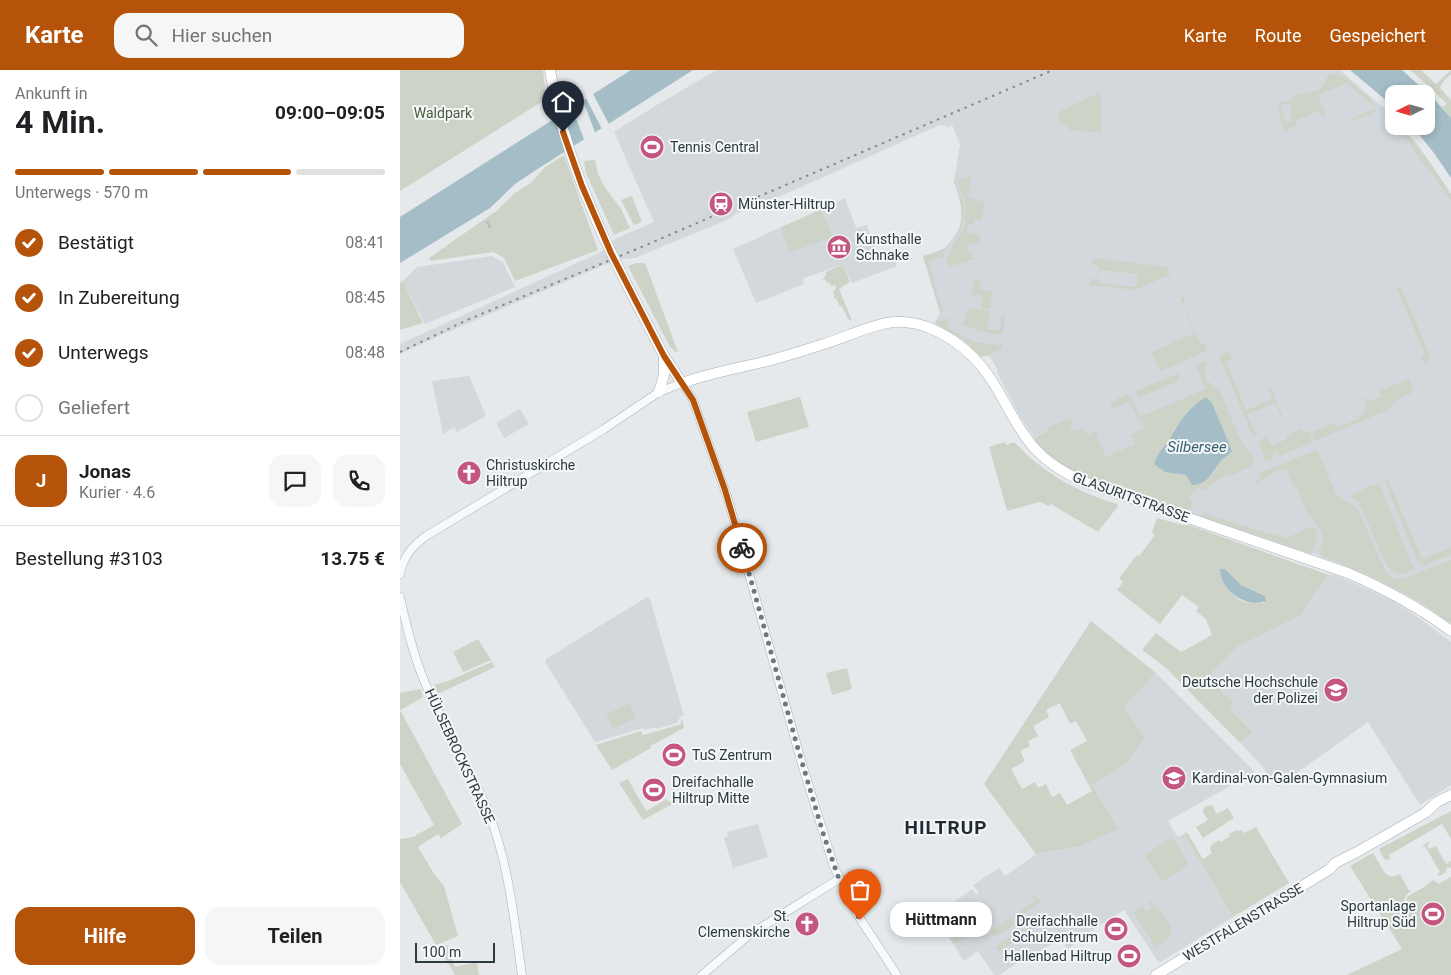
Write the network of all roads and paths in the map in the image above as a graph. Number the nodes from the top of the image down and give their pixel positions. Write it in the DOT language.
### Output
graph roads {
  1 [pos="550,70"];
  2 [pos="664,356"];
  3 [pos="682,383"];
  4 [pos="659,392"];
  5 [pos="400,574"];
  6 [pos="400,597"];
  7 [pos="1451,631"];
  8 [pos="1451,795"];
  9 [pos="1451,801"];
  10 [pos="1425,813"];
  11 [pos="839,879"];
  12 [pos="522,975"];
  13 [pos="702,975"];
  14 [pos="897,975"];
  15 [pos="1156,975"];
  1 -- 2 [label="main road, bridge"];
  2 -- 3 [label="main road"];
  2 -- 4 [label="main road"];
  3 -- 4 [label="street"];
  3 -- 7 [label="main road, GLASURITSTRASSE"];
  3 -- 11 [label="street"];
  4 -- 5 [label="street"];
  6 -- 12 [label="street, HÜLSEBROCKSTRASSE"];
  8 -- 10 [label="main road, WESTFALENSTRASSE"];
  9 -- 10 [label="main road, WESTFALENSTRASSE"];
  10 -- 15 [label="main road, WESTFALENSTRASSE"];
  11 -- 13 [label="street"];
  11 -- 14 [label="street"];
}
